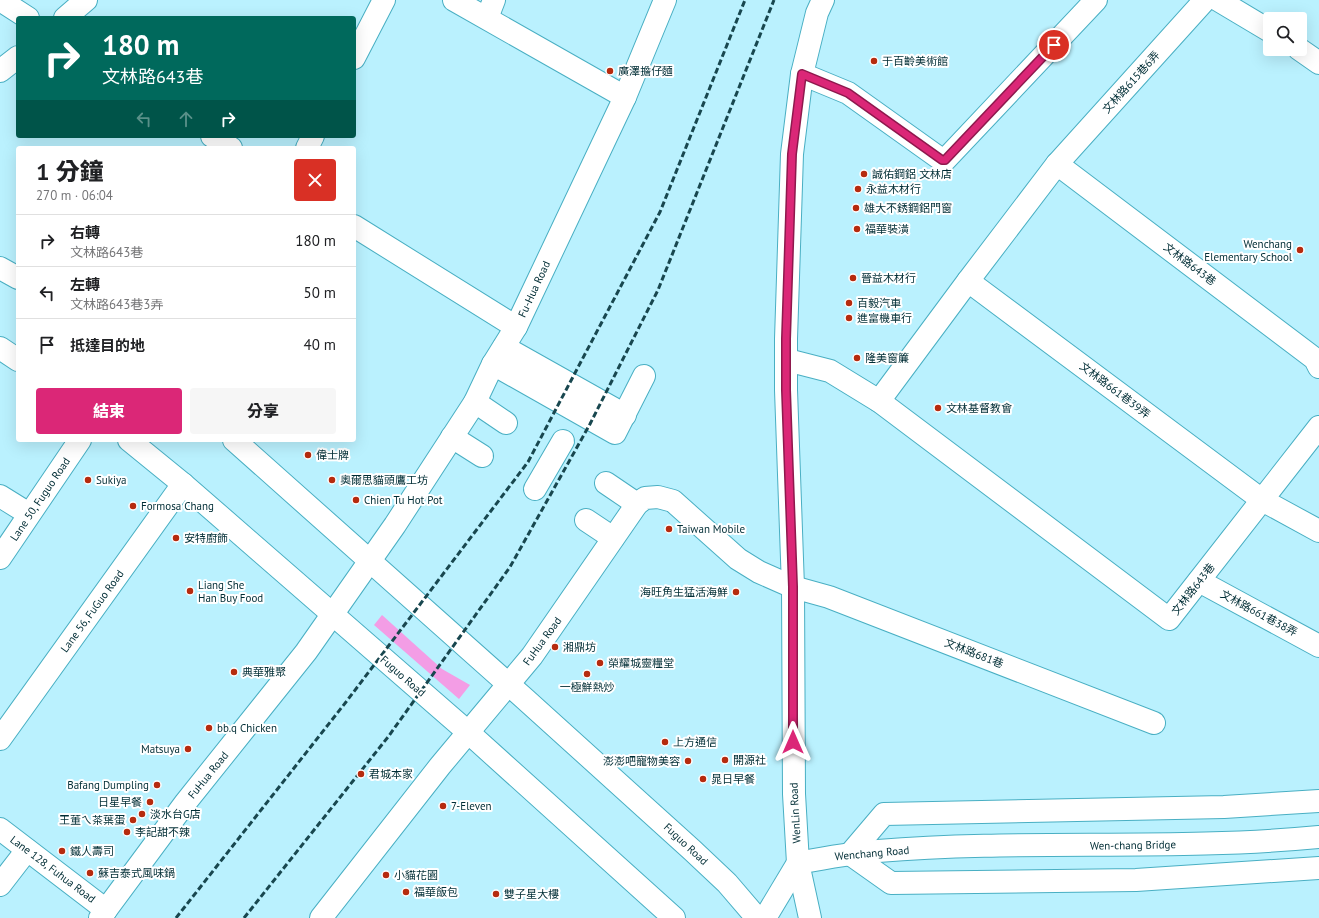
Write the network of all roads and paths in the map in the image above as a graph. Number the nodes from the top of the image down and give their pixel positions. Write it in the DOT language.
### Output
graph roads {
  1 [pos="0,0"];
  2 [pos="86,0"];
  3 [pos="384,0"];
  4 [pos="454,0"];
  5 [pos="665,0"];
  6 [pos="823,0"];
  7 [pos="1096,0"];
  8 [pos="1205,0"];
  9 [pos="1218,0"];
  10 [pos="490,9"];
  11 [pos="25,16"];
  12 [pos="67,16"];
  13 [pos="1263,27"];
  14 [pos="356,54"];
  15 [pos="1307,55"];
  16 [pos="16,59"];
  17 [pos="1319,63"];
  18 [pos="0,71"];
  19 [pos="802,74"];
  20 [pos="625,97"];
  21 [pos="215,138"];
  22 [pos="228,146"];
  23 [pos="1057,164"];
  24 [pos="356,227"];
  25 [pos="0,268"];
  26 [pos="16,277"];
  27 [pos="968,281"];
  28 [pos="516,328"];
  29 [pos="0,348"];
  30 [pos="498,355"];
  31 [pos="16,359"];
  32 [pos="787,360"];
  33 [pos="1319,367"];
  34 [pos="644,376"];
  35 [pos="879,401"];
  36 [pos="475,402"];
  37 [pos="506,423"];
  38 [pos="1319,427"];
  39 [pos="452,437"];
  40 [pos="563,441"];
  41 [pos="79,442"];
  42 [pos="131,442"];
  43 [pos="236,442"];
  44 [pos="482,456"];
  45 [pos="606,483"];
  46 [pos="184,484"];
  47 [pos="535,489"];
  48 [pos="0,496"];
  49 [pos="1262,500"];
  50 [pos="636,504"];
  51 [pos="29,514"];
  52 [pos="586,520"];
  53 [pos="1319,532"];
  54 [pos="613,538"];
  55 [pos="0,558"];
  56 [pos="369,560"];
  57 [pos="1199,581"];
  58 [pos="793,587"];
  59 [pos="332,614"];
  60 [pos="1319,646"];
  61 [pos="508,685"];
  62 [pos="1154,723"];
  63 [pos="469,733"];
  64 [pos="0,738"];
  65 [pos="1319,800"];
  66 [pos="0,829"];
  67 [pos="1319,837"];
  68 [pos="946,848"];
  69 [pos="27,850"];
  70 [pos="850,854"];
  71 [pos="798,863"];
  72 [pos="1319,868"];
  73 [pos="0,885"];
  74 [pos="103,914"];
  75 [pos="665,915"];
  76 [pos="321,918"];
  77 [pos="757,918"];
  78 [pos="765,918"];
  79 [pos="810,918"];
  1 -- 11 [label="street"];
  2 -- 12 [label="street"];
  3 -- 14 [label="street"];
  4 -- 10 [label="street"];
  5 -- 20 [label="street, Fu-Hua Road"];
  6 -- 19 [label="street, WenLin Road"];
  7 -- 19 [label="street"];
  8 -- 23 [label="street, 文林路615巷6弄"];
  9 -- 13 [label="street"];
  10 -- 20 [label="street"];
  15 -- 17 [label="street"];
  16 -- 18 [label="street"];
  19 -- 32 [label="street, WenLin Road"];
  20 -- 28 [label="street, Fu-Hua Road"];
  21 -- 22 [label="street"];
  23 -- 27 [label="street"];
  23 -- 33 [label="street, 文林路643巷"];
  24 -- 28 [label="street"];
  25 -- 26 [label="street"];
  27 -- 35 [label="street"];
  27 -- 49 [label="street, 文林路661巷39弄"];
  28 -- 30 [label="street, Fu-Hua Road"];
  29 -- 31 [label="street"];
  30 -- 34 [label="street"];
  30 -- 36 [label="street, Fu-Hua Road"];
  32 -- 35 [label="street"];
  32 -- 58 [label="street, WenLin Road"];
  35 -- 57 [label="street, 文林路643巷"];
  36 -- 37 [label="street"];
  36 -- 39 [label="street, Fu-Hua Road"];
  38 -- 49 [label="street, 文林路643巷"];
  39 -- 44 [label="street"];
  39 -- 56 [label="street, Fu-Hua Road"];
  40 -- 47 [label="street"];
  41 -- 51 [label="street, Lane 50, Fuguo Road"];
  42 -- 46 [label="street, Fuguo Road"];
  43 -- 56 [label="street, Fuguo Road"];
  45 -- 50 [label="street"];
  46 -- 59 [label="street, Fuguo Road"];
  46 -- 64 [label="street, Lane 56, FuGuo Road"];
  48 -- 51 [label="street"];
  49 -- 53 [label="street, 文林路661巷39弄"];
  49 -- 57 [label="street, 文林路643巷"];
  50 -- 54 [label="street, FuHua Road"];
  50 -- 58 [label="street"];
  51 -- 55 [label="street, Lane 50, Fuguo Road"];
  52 -- 54 [label="street"];
  54 -- 61 [label="street, FuHua Road"];
  56 -- 59 [label="street"];
  56 -- 61 [label="street, Fuguo Road"];
  57 -- 60 [label="street, 文林路661巷38弄"];
  58 -- 62 [label="street, 文林路681巷"];
  58 -- 71 [label="street, WenLin Road"];
  59 -- 63 [label="street, Fuguo Road"];
  59 -- 74 [label="street, FuHua Road"];
  61 -- 63 [label="street, FuHua Road"];
  61 -- 77 [label="street, Fuguo Road"];
  63 -- 75 [label="street, Fuguo Road"];
  63 -- 76 [label="street, FuHua Road"];
  65 -- 70 [label="street"];
  66 -- 69 [label="street, Lane 128, Fuhua Road"];
  67 -- 68 [label="street, Wen-chang Bridge"];
  68 -- 70 [label="street, Wenchang Road"];
  69 -- 73 [label="street"];
  69 -- 74 [label="street, Lane 128, Fuhua Road"];
  70 -- 71 [label="street, Wenchang Road"];
  70 -- 72 [label="street"];
  71 -- 78 [label="street"];
  71 -- 79 [label="street, WenLin Road"];
}
